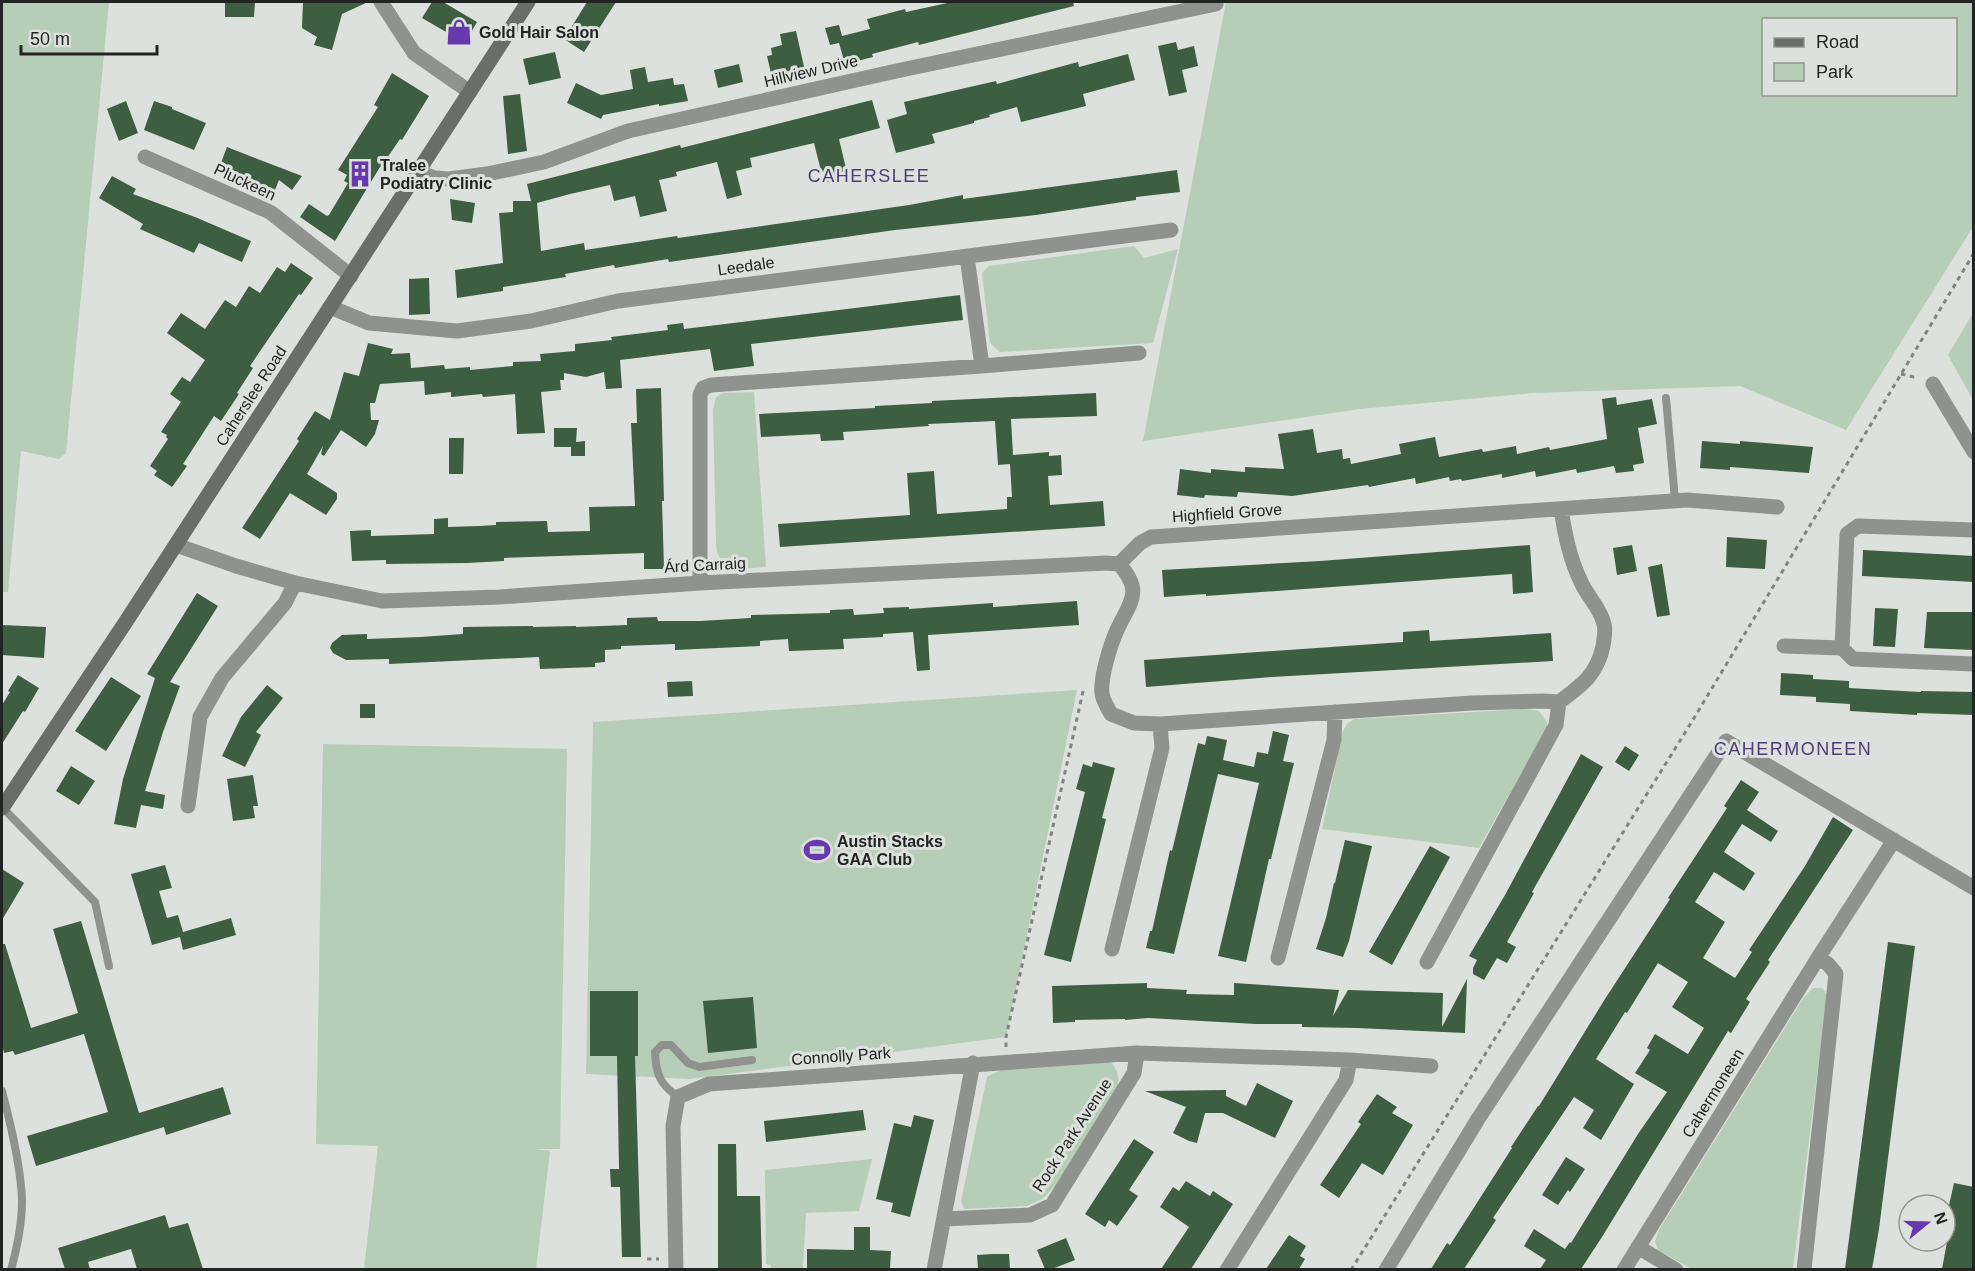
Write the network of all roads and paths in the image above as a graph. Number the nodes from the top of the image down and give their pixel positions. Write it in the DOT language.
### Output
graph roads {
  1 [pos="381,2"];
  2 [pos="528,2"];
  3 [pos="1216,4"];
  4 [pos="470,92"];
  5 [pos="145,157"];
  6 [pos="418,172"];
  7 [pos="1171,231"];
  8 [pos="1974,253"];
  9 [pos="968,257"];
  10 [pos="351,276"];
  11 [pos="330,307"];
  12 [pos="1139,353"];
  13 [pos="982,366"];
  14 [pos="1933,384"];
  15 [pos="1666,398"];
  16 [pos="1974,452"];
  17 [pos="1675,501"];
  18 [pos="1777,507"];
  19 [pos="1561,509"];
  20 [pos="1974,530"];
  21 [pos="176,545"];
  22 [pos="1119,564"];
  23 [pos="295,583"];
  24 [pos="700,583"];
  25 [pos="1784,646"];
  26 [pos="1842,648"];
  27 [pos="1974,664"];
  28 [pos="1085,683"];
  29 [pos="1559,702"];
  30 [pos="1335,712"];
  31 [pos="1160,724"];
  32 [pos="188,806"];
  33 [pos="2,808"];
  34 [pos="1894,840"];
  35 [pos="1974,888"];
  36 [pos="1112,950"];
  37 [pos="1278,958"];
  38 [pos="1818,958"];
  39 [pos="1427,962"];
  40 [pos="109,966"];
  41 [pos="1137,1053"];
  42 [pos="752,1060"];
  43 [pos="1350,1060"];
  44 [pos="1006,1061"];
  45 [pos="973,1063"];
  46 [pos="1431,1066"];
  47 [pos="2,1091"];
  48 [pos="678,1097"];
  49 [pos="944,1219"];
  50 [pos="1638,1247"];
  51 [pos="11,1269"];
  52 [pos="676,1269"];
  53 [pos="934,1269"];
  54 [pos="1227,1269"];
  55 [pos="1351,1269"];
  56 [pos="1386,1269"];
  57 [pos="1624,1269"];
  58 [pos="1676,1269"];
  59 [pos="1804,1269"];
  1 -- 4 [label="street"];
  2 -- 4 [label="main road, Caherslee Road"];
  3 -- 6 [label="street, Hillview Drive"];
  4 -- 6 [label="main road, Caherslee Road"];
  5 -- 10 [label="street, Pluckeen"];
  6 -- 10 [label="main road, Caherslee Road"];
  7 -- 9 [label="street, Leedale"];
  8 -- 55 [label="path"];
  9 -- 11 [label="street, Leedale"];
  9 -- 13 [label="street"];
  10 -- 11 [label="main road, Caherslee Road"];
  11 -- 21 [label="main road, Caherslee Road"];
  12 -- 13 [label="street"];
  13 -- 24 [label="street"];
  14 -- 16 [label="street"];
  15 -- 17 [label="lane"];
  17 -- 18 [label="street, Highfield Grove"];
  17 -- 19 [label="street, Highfield Grove"];
  19 -- 22 [label="street, Highfield Grove"];
  19 -- 29 [label="street"];
  20 -- 26 [label="street"];
  21 -- 23 [label="street, Árd Carraig"];
  21 -- 33 [label="main road, Caherslee Road"];
  22 -- 24 [label="street, Árd Carraig"];
  22 -- 31 [label="street"];
  23 -- 24 [label="street, Árd Carraig"];
  23 -- 32 [label="street"];
  25 -- 26 [label="street"];
  26 -- 27 [label="street"];
  28 -- 44 [label="path"];
  29 -- 30 [label="street"];
  29 -- 39 [label="street"];
  30 -- 31 [label="street"];
  30 -- 37 [label="street"];
  31 -- 36 [label="street"];
  33 -- 40 [label="lane"];
  34 -- 35 [label="street"];
  34 -- 38 [label="street, Cahermoneen"];
  34 -- 56 [label="street"];
  38 -- 50 [label="street, Cahermoneen"];
  38 -- 59 [label="street"];
  41 -- 43 [label="street, Rock Park Avenue"];
  41 -- 44 [label="street, Rock Park Avenue"];
  41 -- 49 [label="street, Rock Park Avenue"];
  42 -- 48 [label="lane"];
  43 -- 46 [label="street, Rock Park Avenue"];
  43 -- 54 [label="street"];
  44 -- 45 [label="street, Rock Park Avenue"];
  45 -- 48 [label="street, Connolly Park"];
  45 -- 49 [label="street"];
  47 -- 51 [label="lane"];
  48 -- 52 [label="street"];
  49 -- 53 [label="street"];
  50 -- 57 [label="street, Cahermoneen"];
  50 -- 58 [label="street"];
}
